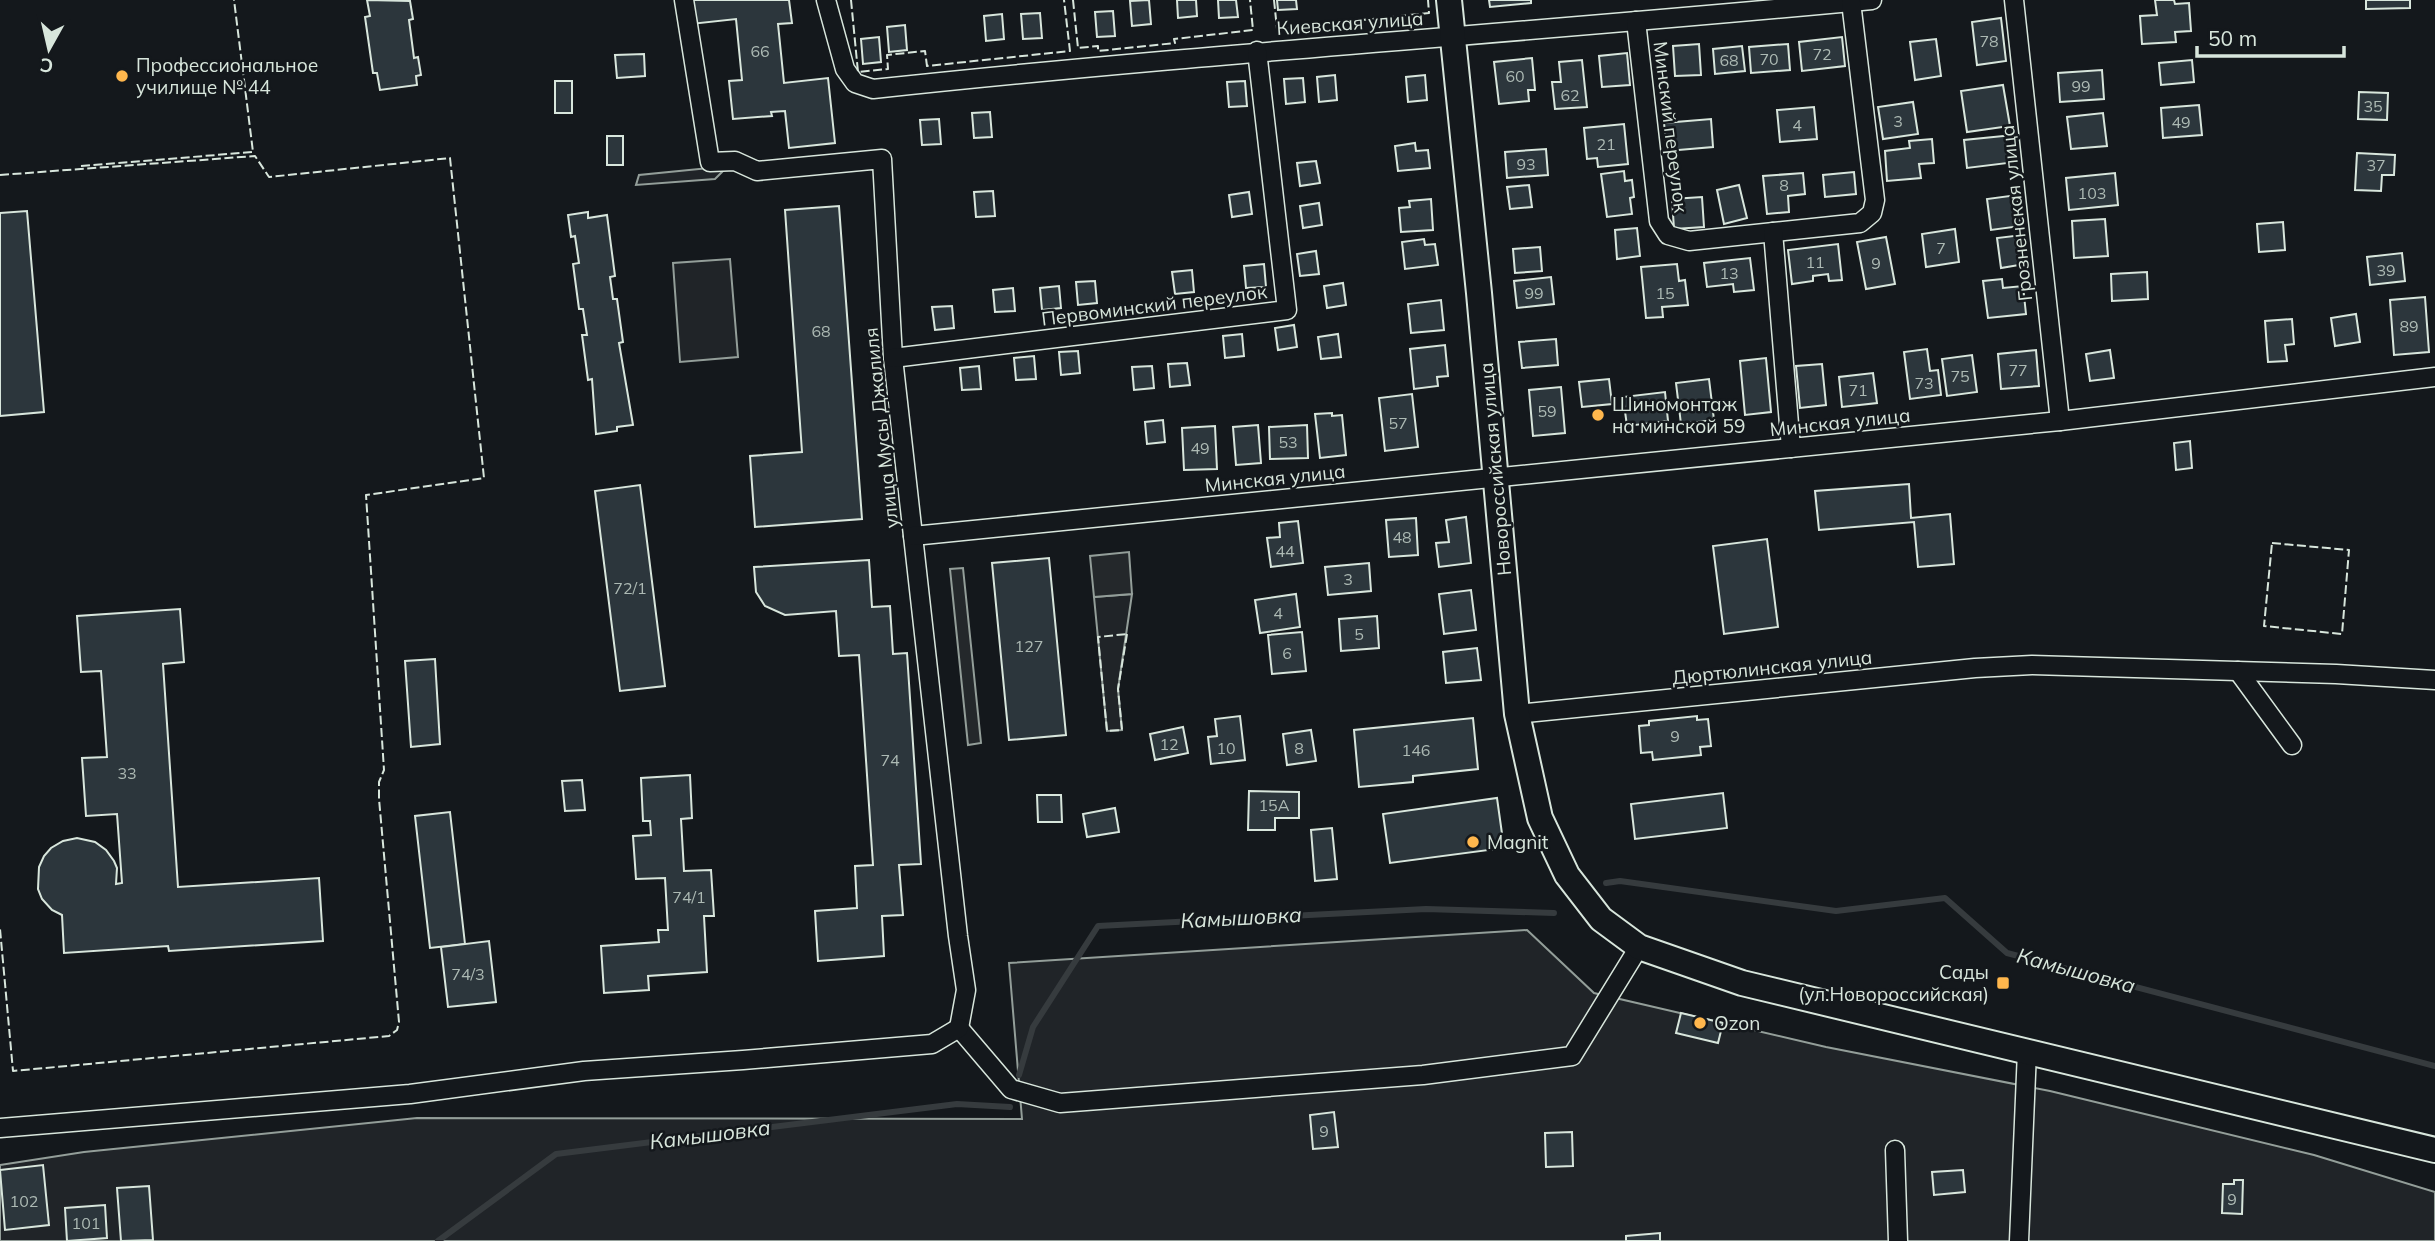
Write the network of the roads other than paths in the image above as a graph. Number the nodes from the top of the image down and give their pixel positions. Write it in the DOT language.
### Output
graph roads {
  1 [pos="684,0"];
  2 [pos="826,0"];
  3 [pos="1449,0"];
  4 [pos="1872,0"];
  5 [pos="2014,0"];
  6 [pos="1852,2"];
  7 [pos="1636,22"];
  8 [pos="1452,37"];
  9 [pos="1257,51"];
  10 [pos="1773,232"];
  11 [pos="893,358"];
  12 [pos="2435,377"];
  13 [pos="2060,421"];
  14 [pos="1791,448"];
  15 [pos="1495,477"];
  16 [pos="913,536"];
  17 [pos="2238,671"];
  18 [pos="2435,680"];
  19 [pos="1517,714"];
  20 [pos="2292,745"];
  21 [pos="1639,947"];
  22 [pos="959,1028"];
  23 [pos="2027,1051"];
  24 [pos="0,1128"];
  25 [pos="1895,1150"];
  26 [pos="2435,1150"];
  27 [pos="1898,1241"];
  28 [pos="2019,1241"];
  1 -- 11 [label="street, улица Мусы Джалиля"];
  2 -- 9 [label="street, Киевская улица"];
  3 -- 8 [label="main road, Новороссийская улица"];
  4 -- 6 [label="street, Киевская улица"];
  5 -- 13 [label="street, Грозненская улица"];
  6 -- 7 [label="street, Киевская улица"];
  6 -- 10 [label="street, Минский переулок"];
  7 -- 8 [label="street, Киевская улица"];
  7 -- 10 [label="street, Минский переулок"];
  8 -- 9 [label="street, Киевская улица"];
  8 -- 15 [label="main road, Новороссийская улица"];
  9 -- 11 [label="street, Первоминский переулок"];
  10 -- 14 [label="street"];
  11 -- 16 [label="street, улица Мусы Джалиля"];
  12 -- 13 [label="street, Минская улица"];
  13 -- 14 [label="street, Минская улица"];
  14 -- 15 [label="street, Минская улица"];
  15 -- 16 [label="street, Минская улица"];
  15 -- 19 [label="main road, Новороссийская улица"];
  16 -- 22 [label="street, улица Мусы Джалиля"];
  17 -- 18 [label="street, Дюртюлинская улица"];
  17 -- 19 [label="street, Дюртюлинская улица"];
  17 -- 20 [label="street"];
  19 -- 21 [label="main road, Новороссийская улица"];
  21 -- 22 [label="street"];
  21 -- 23 [label="main road, Новороссийская улица"];
  22 -- 24 [label="street"];
  23 -- 26 [label="main road, Новороссийская улица"];
  23 -- 28 [label="street"];
  25 -- 27 [label="street"];
}
